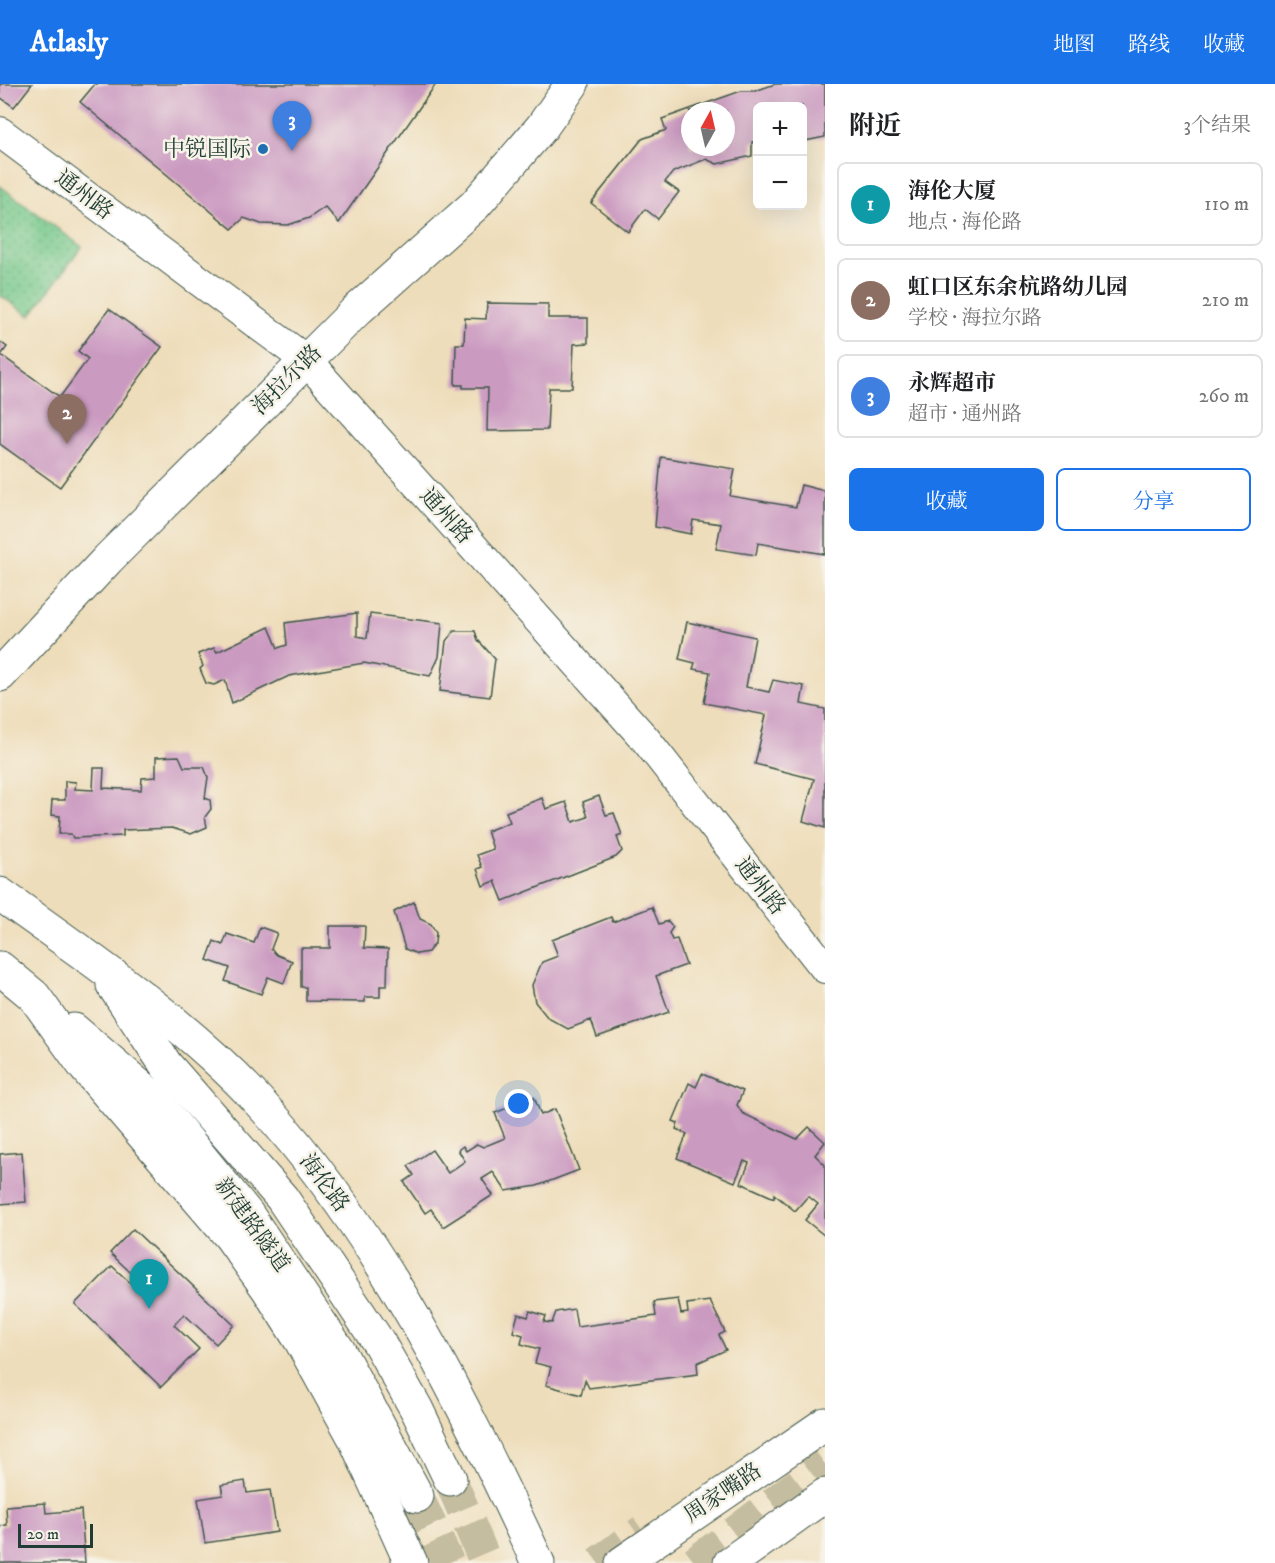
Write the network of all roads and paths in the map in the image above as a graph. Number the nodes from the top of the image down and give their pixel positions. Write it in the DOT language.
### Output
graph roads {
  1 [pos="572,84"];
  2 [pos="0,132"];
  3 [pos="307,361"];
  4 [pos="0,675"];
  5 [pos="0,894"];
  6 [pos="0,968"];
  7 [pos="825,968"];
  8 [pos="104,970"];
  9 [pos="34,996"];
  10 [pos="825,1424"];
  11 [pos="450,1479"];
  12 [pos="825,1495"];
  13 [pos="417,1496"];
  14 [pos="411,1563"];
  15 [pos="538,1563"];
  16 [pos="622,1563"];
  17 [pos="730,1563"];
  1 -- 3 [label="main road, 海拉尔路"];
  2 -- 3 [label="street, 通州路"];
  3 -- 4 [label="main road, 海拉尔路"];
  3 -- 7 [label="street, 通州路"];
  5 -- 8 [label="main road, 海伦路"];
  6 -- 9 [label="main road"];
  8 -- 11 [label="main road, 新建路隧道"];
  8 -- 15 [label="main road, 海伦路"];
  9 -- 13 [label="main road, 新建路隧道"];
  9 -- 14 [label="main road"];
  10 -- 16 [label="main road, 周家嘴路"];
  12 -- 17 [label="main road"];
}
